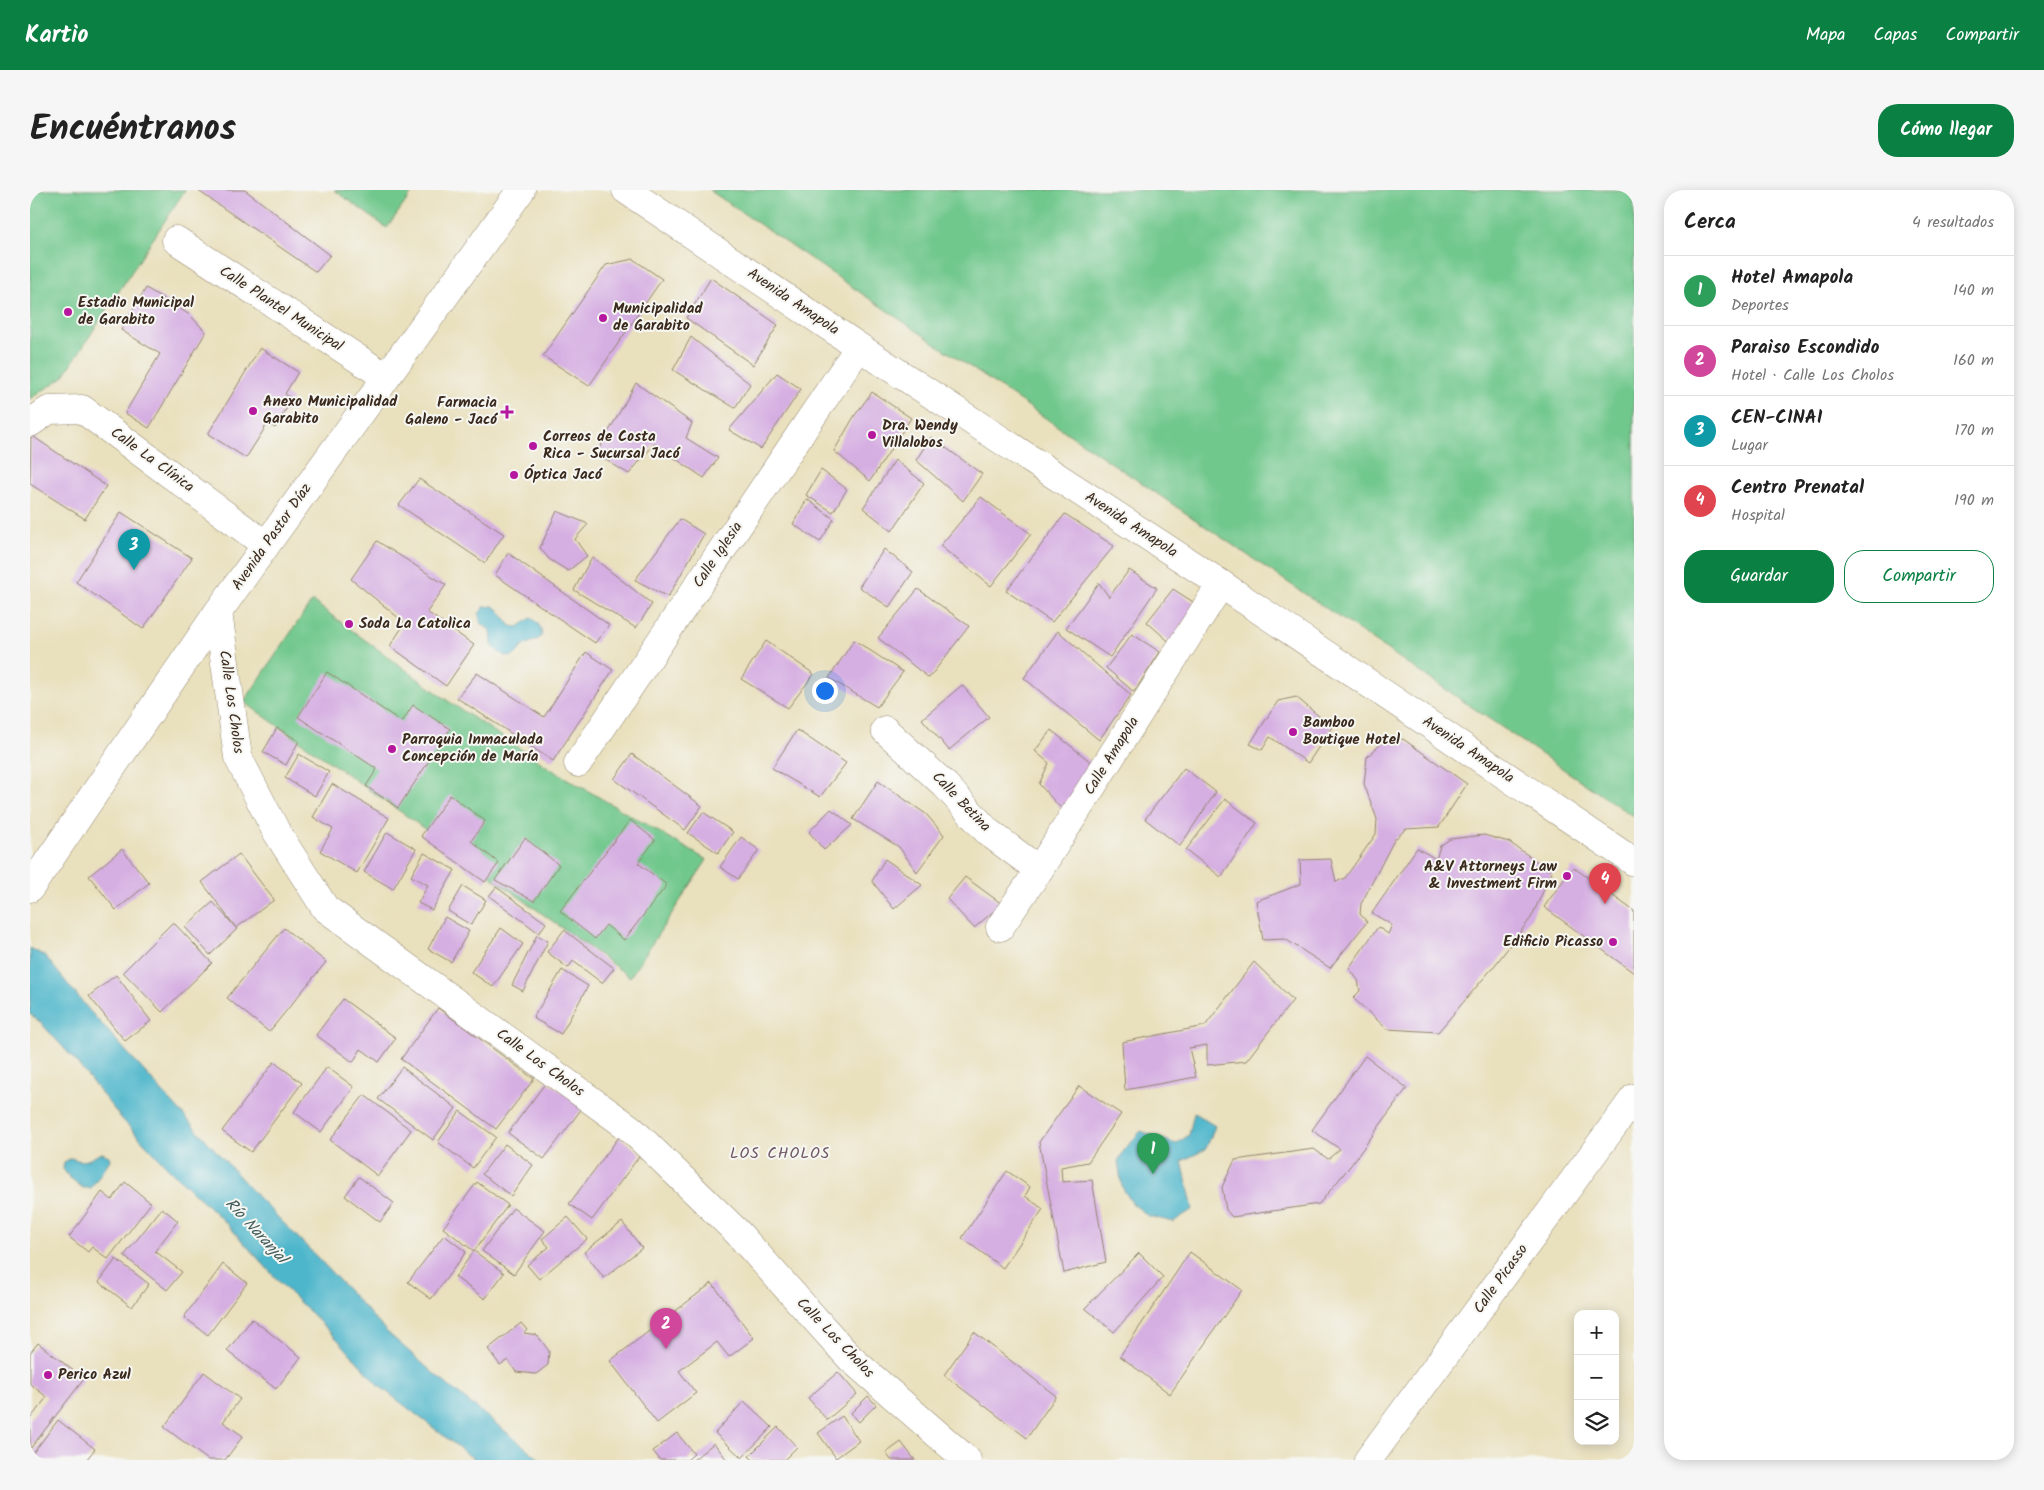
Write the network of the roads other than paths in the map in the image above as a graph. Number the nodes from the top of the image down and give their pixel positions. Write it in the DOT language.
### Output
graph roads {
  1 [pos="521,190"];
  2 [pos="626,190"];
  3 [pos="176,240"];
  4 [pos="859,347"];
  5 [pos="386,377"];
  6 [pos="30,423"];
  7 [pos="266,545"];
  8 [pos="1221,584"];
  9 [pos="218,612"];
  10 [pos="886,730"];
  11 [pos="578,763"];
  12 [pos="1634,862"];
  13 [pos="1039,870"];
  14 [pos="30,888"];
  15 [pos="1000,928"];
  16 [pos="1634,1098"];
  17 [pos="967,1460"];
  18 [pos="1368,1460"];
  1 -- 5 [label="street, Avenida Pastor Díaz"];
  2 -- 4 [label="street, Avenida Amapola"];
  3 -- 5 [label="street, Calle Plantel Municipal"];
  4 -- 8 [label="street, Avenida Amapola"];
  4 -- 11 [label="street, Calle Iglesia"];
  5 -- 7 [label="street, Avenida Pastor Díaz"];
  6 -- 7 [label="street, Calle La Clínica"];
  7 -- 9 [label="street, Avenida Pastor Díaz"];
  8 -- 12 [label="street, Avenida Amapola"];
  8 -- 13 [label="street, Calle Amapola"];
  9 -- 14 [label="street, Avenida Pastor Díaz"];
  9 -- 17 [label="street, Calle Los Cholos"];
  10 -- 13 [label="street, Calle Betina"];
  13 -- 15 [label="street, Calle Amapola"];
  16 -- 18 [label="street, Calle Picasso"];
}
